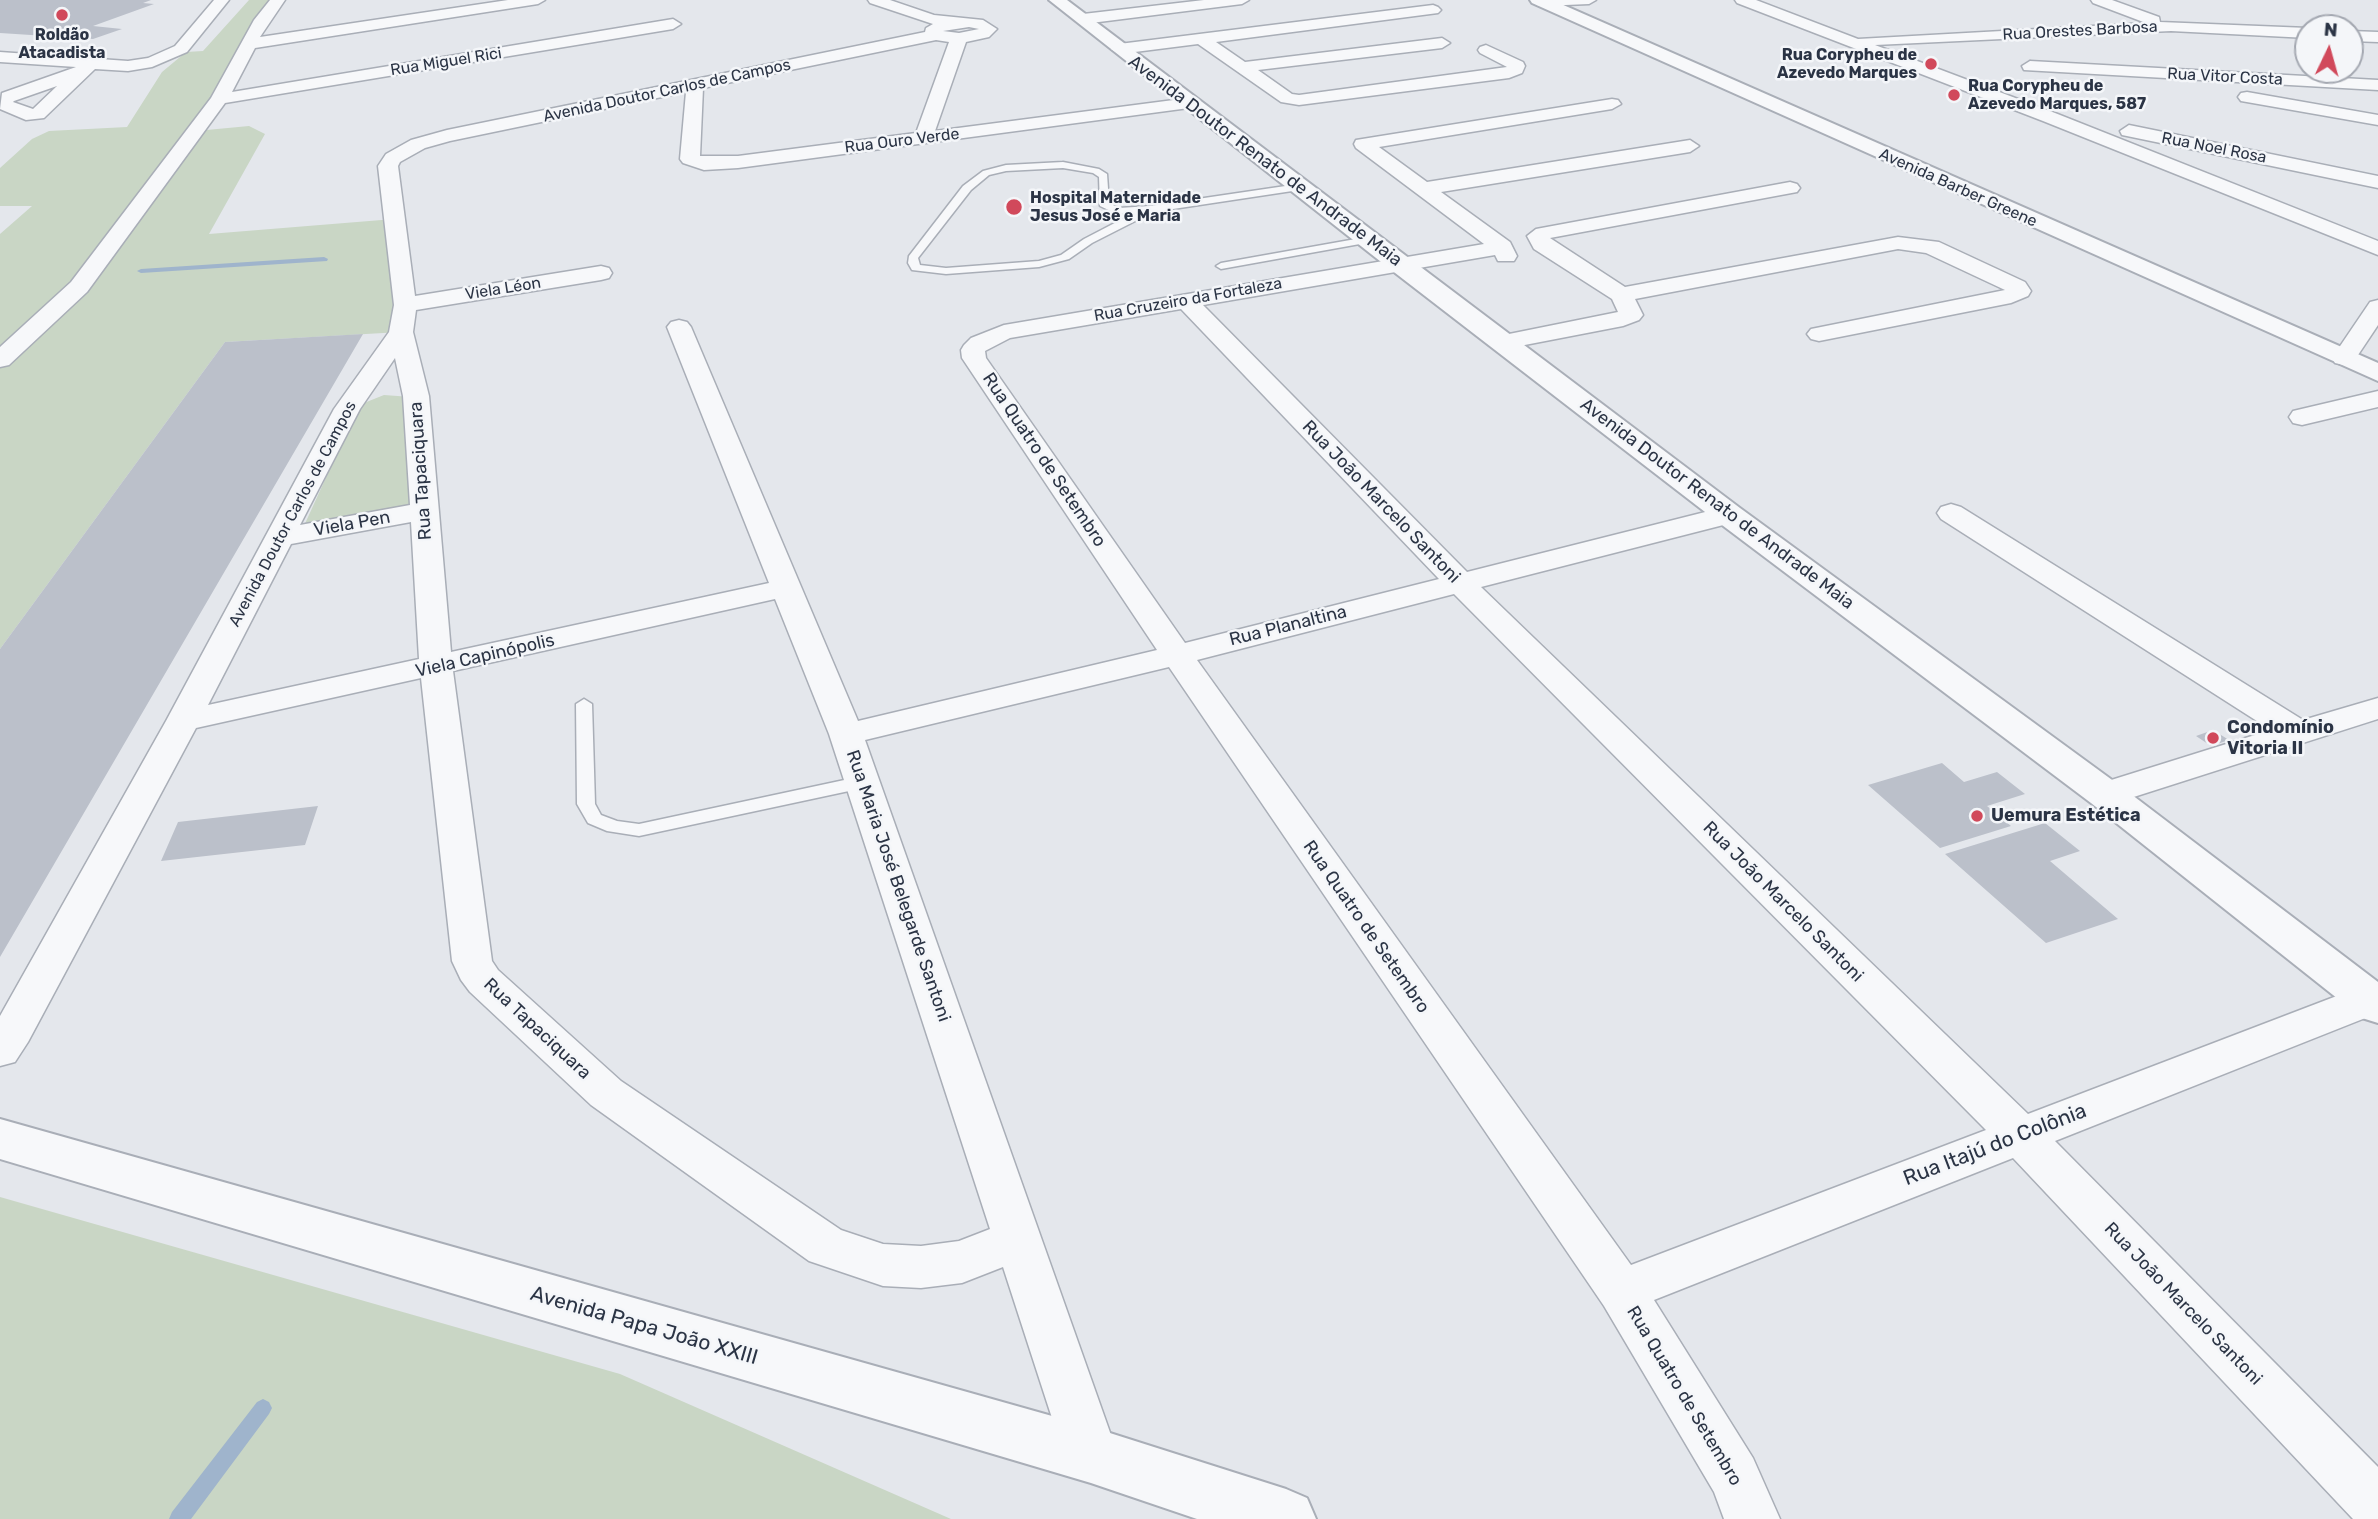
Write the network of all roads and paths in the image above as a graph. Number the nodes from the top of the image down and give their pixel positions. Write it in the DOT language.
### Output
graph roads {
  1 [pos="222,0"];
  2 [pos="278,0"];
  3 [pos="538,0"];
  4 [pos="875,0"];
  5 [pos="1242,0"];
  6 [pos="1589,0"];
  7 [pos="1742,0"];
  8 [pos="2098,0"];
  9 [pos="1540,1"];
  10 [pos="1160,4"];
  11 [pos="1433,10"];
  12 [pos="1072,11"];
  13 [pos="674,24"];
  14 [pos="2171,26"];
  15 [pos="934,28"];
  16 [pos="2294,32"];
  17 [pos="2004,34"];
  18 [pos="1923,38"];
  19 [pos="1204,41"];
  20 [pos="1851,42"];
  21 [pos="1442,43"];
  22 [pos="249,44"];
  23 [pos="1966,46"];
  24 [pos="1486,50"];
  25 [pos="1123,52"];
  26 [pos="1988,52"];
  27 [pos="0,57"];
  28 [pos="2010,59"];
  29 [pos="98,64"];
  30 [pos="1241,67"];
  31 [pos="2111,71"];
  32 [pos="80,72"];
  33 [pos="2035,84"];
  34 [pos="695,85"];
  35 [pos="2228,85"];
  36 [pos="2378,85"];
  37 [pos="219,99"];
  38 [pos="1189,103"];
  39 [pos="1612,104"];
  40 [pos="2049,117"];
  41 [pos="2378,120"];
  42 [pos="923,138"];
  43 [pos="2177,141"];
  44 [pos="1690,146"];
  45 [pos="2142,153"];
  46 [pos="2378,181"];
  47 [pos="1299,187"];
  48 [pos="1790,188"];
  49 [pos="1422,189"];
  50 [pos="1150,209"];
  51 [pos="1367,240"];
  52 [pos="2378,249"];
  53 [pos="1222,266"];
  54 [pos="1408,270"];
  55 [pos="601,273"];
  56 [pos="1624,299"];
  57 [pos="1185,300"];
  58 [pos="2378,307"];
  59 [pos="403,319"];
  60 [pos="679,327"];
  61 [pos="1819,334"];
  62 [pos="1497,336"];
  63 [pos="979,343"];
  64 [pos="2344,358"];
  65 [pos="0,360"];
  66 [pos="2378,373"];
  67 [pos="416,396"];
  68 [pos="2378,399"];
  69 [pos="347,409"];
  70 [pos="2302,417"];
  71 [pos="425,512"];
  72 [pos="1951,513"];
  73 [pos="1730,515"];
  74 [pos="280,537"];
  75 [pos="1459,582"];
  76 [pos="786,588"];
  77 [pos="1177,655"];
  78 [pos="436,667"];
  79 [pos="584,704"];
  80 [pos="2378,708"];
  81 [pos="183,720"];
  82 [pos="2299,733"];
  83 [pos="846,734"];
  84 [pos="863,782"];
  85 [pos="2105,794"];
  86 [pos="2374,1003"];
  87 [pos="0,1050"];
  88 [pos="2020,1135"];
  89 [pos="0,1139"];
  90 [pos="1017,1239"];
  91 [pos="1621,1291"];
  92 [pos="1091,1455"];
  93 [pos="2378,1506"];
  94 [pos="1286,1519"];
  95 [pos="1752,1519"];
  1 -- 29 [label="street"];
  2 -- 22 [label="street"];
  3 -- 22 [label="street"];
  4 -- 15 [label="street"];
  5 -- 10 [label="street"];
  6 -- 9 [label="street"];
  7 -- 20 [label="street"];
  8 -- 14 [label="street"];
  9 -- 64 [label="street, Avenida Barber Greene"];
  10 -- 12 [label="street"];
  11 -- 19 [label="street"];
  12 -- 25 [label="street, Avenida Doutor Renato de Andrade Maia"];
  13 -- 37 [label="street, Rua Miguel Rici"];
  14 -- 16 [label="street, Rua Orestes Barbosa"];
  14 -- 17 [label="street, Rua Orestes Barbosa"];
  15 -- 34 [label="street, Avenida Doutor Carlos de Campos"];
  15 -- 42 [label="street, Avenida Doutor Carlos de Campos"];
  17 -- 18 [label="street, Rua Orestes Barbosa"];
  17 -- 23 [label="street"];
  18 -- 20 [label="street, Rua Orestes Barbosa"];
  18 -- 23 [label="street"];
  19 -- 25 [label="street"];
  19 -- 30 [label="street"];
  20 -- 33 [label="street"];
  21 -- 30 [label="street"];
  22 -- 37 [label="street"];
  23 -- 26 [label="street"];
  24 -- 30 [label="street"];
  25 -- 38 [label="street, Avenida Doutor Renato de Andrade Maia"];
  27 -- 29 [label="street"];
  28 -- 33 [label="street"];
  29 -- 32 [label="street"];
  31 -- 33 [label="street"];
  31 -- 35 [label="street, Rua Vitor Costa"];
  31 -- 35 [label="street, Rua Vitor Costa"];
  33 -- 40 [label="street"];
  34 -- 42 [label="street, Rua Ouro Verde"];
  34 -- 59 [label="street, Avenida Doutor Carlos de Campos"];
  35 -- 36 [label="street, Rua Vitor Costa"];
  35 -- 41 [label="street"];
  37 -- 65 [label="street"];
  38 -- 42 [label="street, Rua Ouro Verde"];
  38 -- 47 [label="street, Avenida Doutor Renato de Andrade Maia"];
  39 -- 49 [label="street"];
  40 -- 43 [label="street, Rua Noel Rosa"];
  40 -- 45 [label="street"];
  43 -- 45 [label="street"];
  43 -- 46 [label="street, Rua Noel Rosa"];
  44 -- 49 [label="street"];
  45 -- 52 [label="street"];
  47 -- 50 [label="lane"];
  47 -- 51 [label="street, Avenida Doutor Renato de Andrade Maia"];
  48 -- 56 [label="street"];
  49 -- 54 [label="street, Rua Cruzeiro da Fortaleza"];
  50 -- 50 [label="lane"];
  51 -- 53 [label="lane"];
  51 -- 54 [label="street, Avenida Doutor Renato de Andrade Maia"];
  54 -- 57 [label="street, Rua Cruzeiro da Fortaleza"];
  54 -- 62 [label="street, Avenida Doutor Renato de Andrade Maia"];
  55 -- 59 [label="street, Viela Léon"];
  56 -- 61 [label="street"];
  56 -- 62 [label="street"];
  57 -- 63 [label="street, Rua Cruzeiro da Fortaleza"];
  57 -- 75 [label="street, Rua João Marcelo Santoni"];
  58 -- 64 [label="street"];
  59 -- 67 [label="street, Rua Tapaciquara"];
  59 -- 69 [label="street, Avenida Doutor Carlos de Campos"];
  60 -- 76 [label="street, Rua Maria José Belegarde Santoni"];
  62 -- 73 [label="street, Avenida Doutor Renato de Andrade Maia"];
  63 -- 77 [label="street, Rua Quatro de Setembro"];
  64 -- 66 [label="street, Avenida Barber Greene"];
  67 -- 69 [label="street"];
  67 -- 71 [label="street, Rua Tapaciquara"];
  68 -- 70 [label="street"];
  69 -- 74 [label="street, Avenida Doutor Carlos de Campos"];
  71 -- 74 [label="street, Viela Pen"];
  71 -- 78 [label="street, Rua Tapaciquara"];
  72 -- 82 [label="street"];
  73 -- 75 [label="street, Rua Planaltina"];
  73 -- 85 [label="street, Avenida Doutor Renato de Andrade Maia"];
  74 -- 81 [label="street, Avenida Doutor Carlos de Campos"];
  75 -- 77 [label="street, Rua Planaltina"];
  75 -- 88 [label="street, Rua João Marcelo Santoni"];
  76 -- 78 [label="street, Viela Capinópolis"];
  76 -- 83 [label="street, Rua Maria José Belegarde Santoni"];
  77 -- 83 [label="street, Rua Planaltina"];
  77 -- 91 [label="street, Rua Quatro de Setembro"];
  78 -- 81 [label="street, Viela Capinópolis"];
  78 -- 90 [label="street, Rua Tapaciquara"];
  79 -- 84 [label="lane"];
  80 -- 82 [label="street"];
  81 -- 87 [label="street, Avenida Doutor Carlos de Campos"];
  82 -- 85 [label="street"];
  83 -- 84 [label="street, Rua Maria José Belegarde Santoni"];
  84 -- 90 [label="street, Rua Maria José Belegarde Santoni"];
  85 -- 86 [label="street, Avenida Doutor Renato de Andrade Maia"];
  86 -- 88 [label="street, Rua Itajú do Colônia"];
  88 -- 91 [label="street, Rua Itajú do Colônia"];
  88 -- 93 [label="street, Rua João Marcelo Santoni"];
  89 -- 92 [label="street, Avenida Papa João XXIII"];
  90 -- 92 [label="street, Rua Maria José Belegarde Santoni"];
  91 -- 95 [label="street, Rua Quatro de Setembro"];
  92 -- 94 [label="street, Avenida Papa João XXIII"];
}
